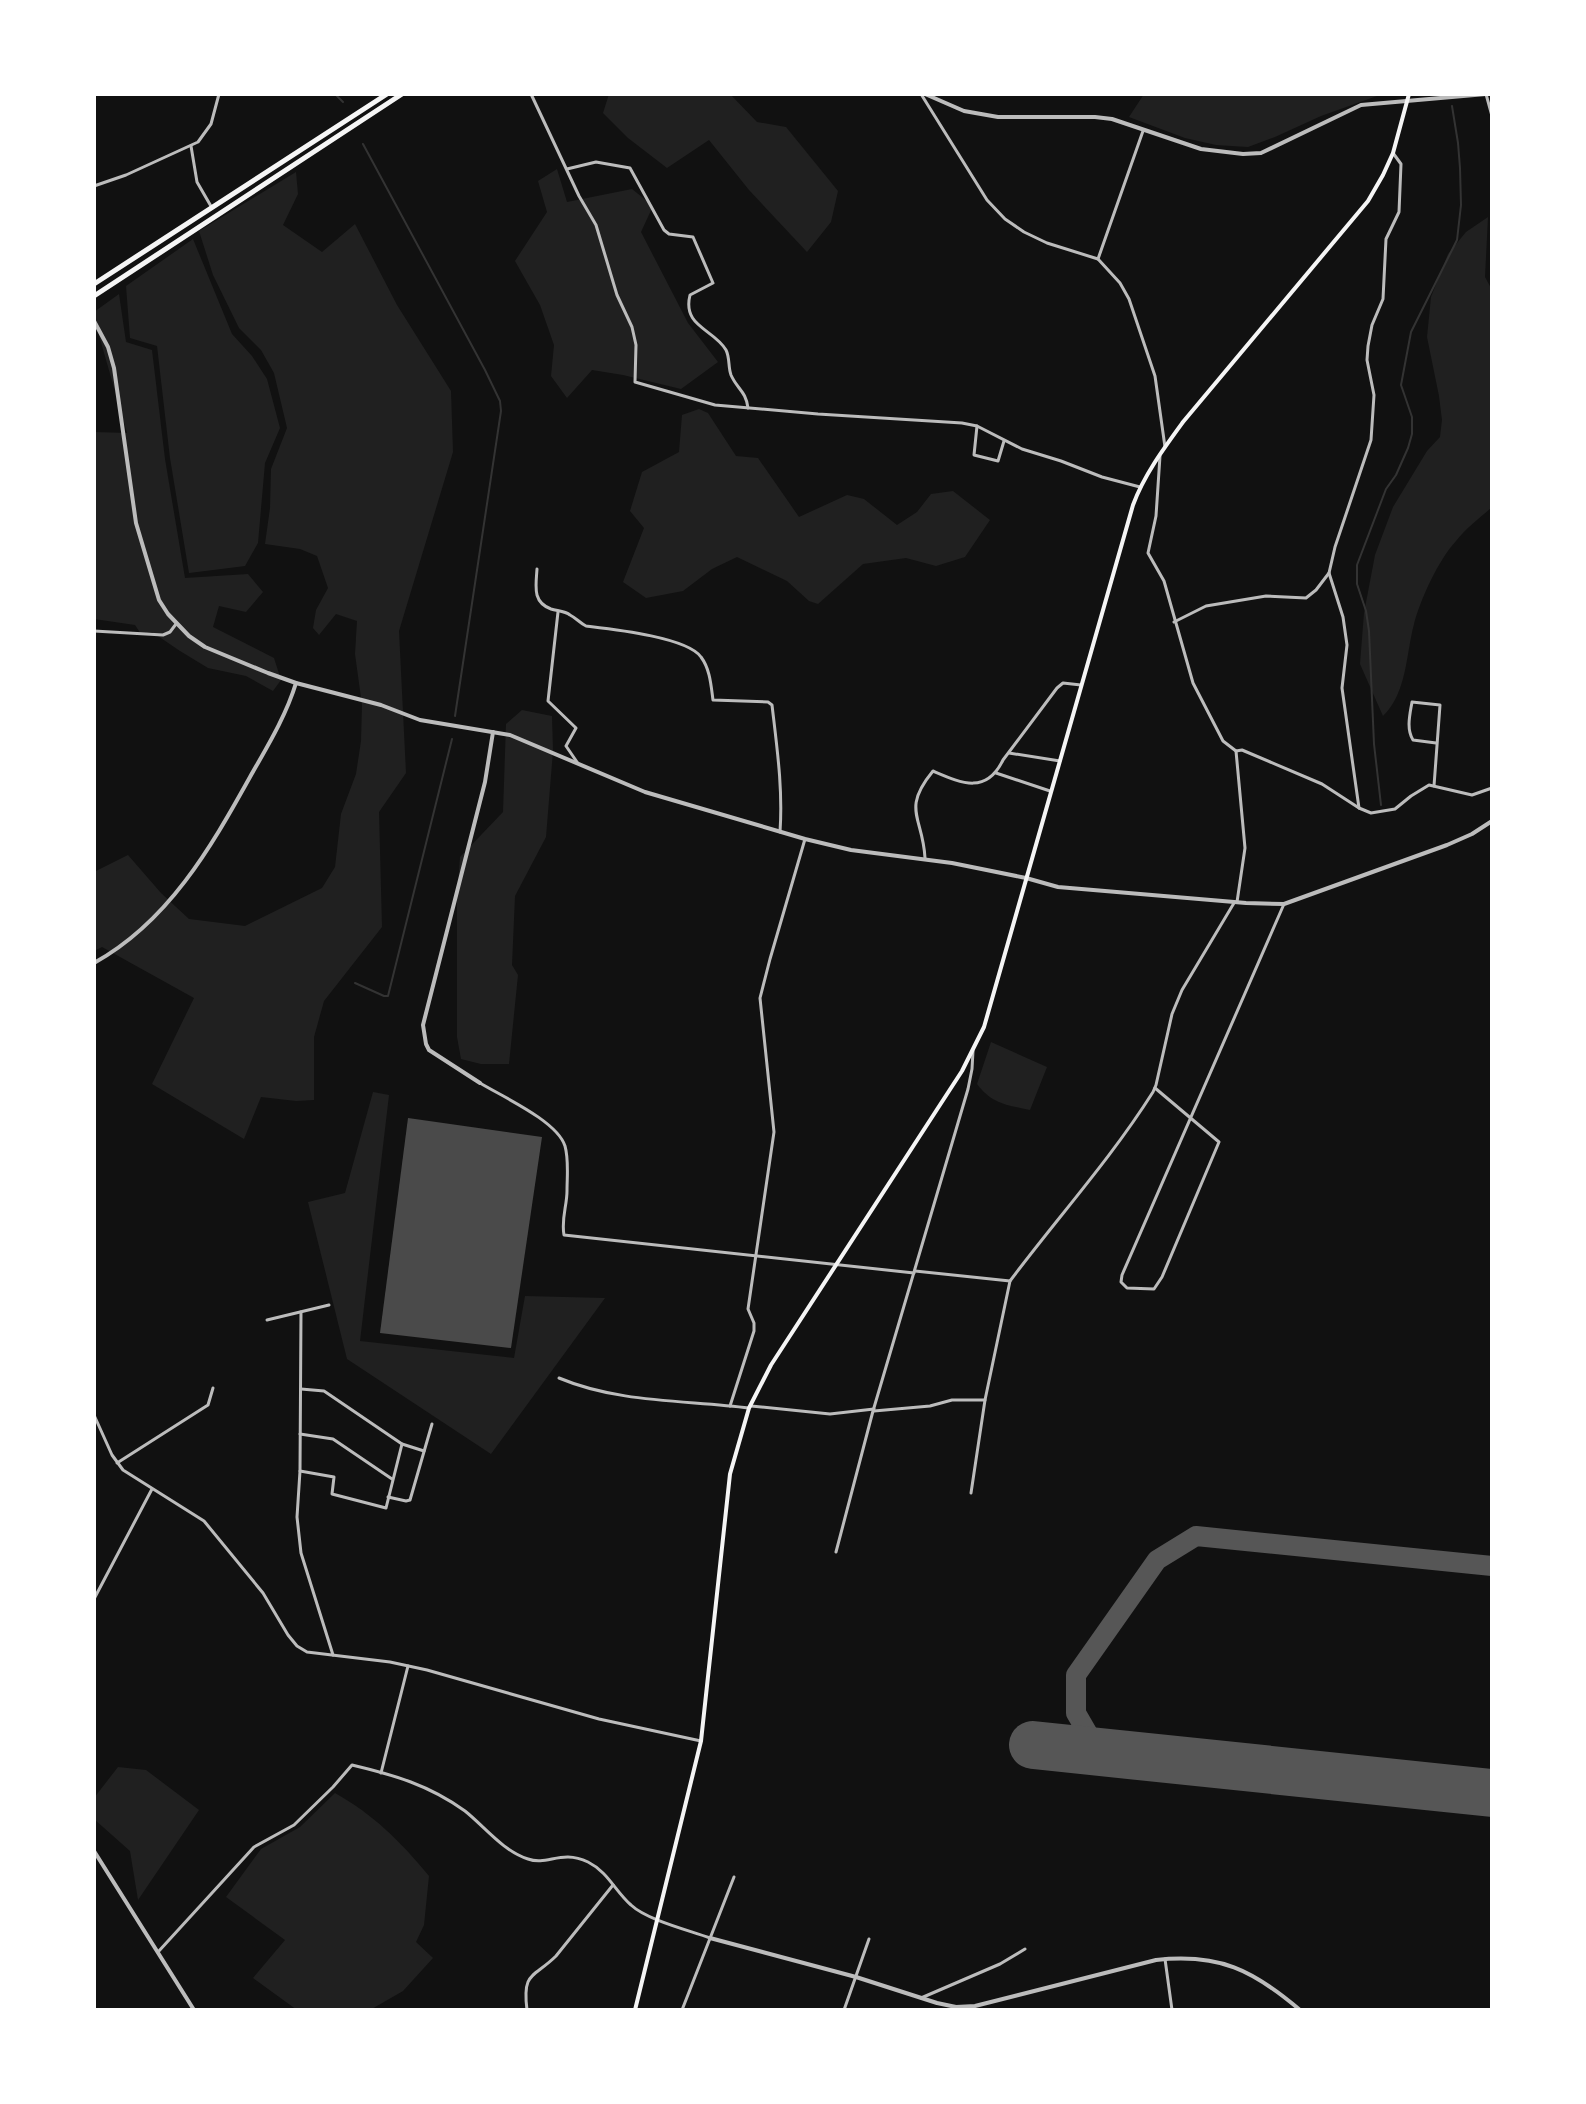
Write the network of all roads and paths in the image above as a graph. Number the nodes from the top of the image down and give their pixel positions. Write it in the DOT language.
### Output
graph roads {
  1 [pos="219,94"];
  2 [pos="387,94"];
  3 [pos="402,94"];
  4 [pos="531,94"];
  5 [pos="923,94"];
  6 [pos="1486,94"];
  7 [pos="1408,96"];
  8 [pos="1492,116"];
  9 [pos="1144,128"];
  10 [pos="191,146"];
  11 [pos="1393,153"];
  12 [pos="566,169"];
  13 [pos="94,186"];
  14 [pos="212,208"];
  15 [pos="1098,259"];
  16 [pos="94,284"];
  17 [pos="94,296"];
  18 [pos="94,321"];
  19 [pos="748,408"];
  20 [pos="977,426"];
  21 [pos="1004,441"];
  22 [pos="1165,447"];
  23 [pos="1160,454"];
  24 [pos="1140,487"];
  25 [pos="537,569"];
  26 [pos="1329,573"];
  27 [pos="558,611"];
  28 [pos="1174,622"];
  29 [pos="176,624"];
  30 [pos="94,631"];
  31 [pos="296,683"];
  32 [pos="1081,685"];
  33 [pos="493,732"];
  34 [pos="1436,743"];
  35 [pos="1236,751"];
  36 [pos="1009,753"];
  37 [pos="1060,761"];
  38 [pos="579,765"];
  39 [pos="996,773"];
  40 [pos="1434,786"];
  41 [pos="1492,788"];
  42 [pos="1051,791"];
  43 [pos="1359,808"];
  44 [pos="1492,821"];
  45 [pos="780,832"];
  46 [pos="805,839"];
  47 [pos="925,859"];
  48 [pos="1026,878"];
  49 [pos="1235,902"];
  50 [pos="1284,904"];
  51 [pos="94,963"];
  52 [pos="973,1051"];
  53 [pos="480,1083"];
  54 [pos="1155,1088"];
  55 [pos="1191,1117"];
  56 [pos="755,1256"];
  57 [pos="836,1265"];
  58 [pos="915,1272"];
  59 [pos="1010,1281"];
  60 [pos="329,1305"];
  61 [pos="301,1312"];
  62 [pos="267,1320"];
  63 [pos="559,1378"];
  64 [pos="213,1388"];
  65 [pos="301,1389"];
  66 [pos="985,1400"];
  67 [pos="730,1406"];
  68 [pos="749,1407"];
  69 [pos="874,1410"];
  70 [pos="94,1415"];
  71 [pos="432,1424"];
  72 [pos="300,1434"];
  73 [pos="402,1444"];
  74 [pos="424,1451"];
  75 [pos="117,1463"];
  76 [pos="300,1471"];
  77 [pos="393,1479"];
  78 [pos="152,1489"];
  79 [pos="971,1493"];
  80 [pos="388,1497"];
  81 [pos="836,1552"];
  82 [pos="94,1599"];
  83 [pos="333,1655"];
  84 [pos="408,1666"];
  85 [pos="701,1741"];
  86 [pos="381,1773"];
  87 [pos="94,1851"];
  88 [pos="734,1877"];
  89 [pos="613,1885"];
  90 [pos="657,1919"];
  91 [pos="710,1938"];
  92 [pos="869,1939"];
  93 [pos="1025,1949"];
  94 [pos="158,1952"];
  95 [pos="1165,1959"];
  96 [pos="856,1977"];
  97 [pos="921,1998"];
  98 [pos="194,2010"];
  99 [pos="527,2010"];
  100 [pos="635,2010"];
  101 [pos="682,2010"];
  102 [pos="844,2010"];
  103 [pos="1172,2010"];
  104 [pos="1300,2010"];
  1 -- 10 [label="street"];
  2 -- 14 [label="highway"];
  3 -- 17 [label="highway"];
  4 -- 12 [label="street"];
  5 -- 9 [label="street"];
  5 -- 15 [label="street"];
  6 -- 7 [label="street"];
  6 -- 8 [label="street"];
  7 -- 9 [label="street"];
  7 -- 11 [label="main road"];
  9 -- 15 [label="street"];
  10 -- 13 [label="street"];
  10 -- 14 [label="street"];
  11 -- 22 [label="main road"];
  11 -- 26 [label="street"];
  12 -- 19 [label="street"];
  12 -- 19 [label="street"];
  14 -- 16 [label="highway"];
  15 -- 22 [label="street"];
  18 -- 29 [label="street"];
  19 -- 20 [label="street"];
  20 -- 21 [label="street"];
  20 -- 21 [label="street"];
  21 -- 24 [label="street"];
  22 -- 23 [label="main road"];
  23 -- 24 [label="main road"];
  23 -- 28 [label="street"];
  24 -- 32 [label="main road"];
  25 -- 27 [label="street"];
  26 -- 28 [label="street"];
  26 -- 43 [label="street"];
  27 -- 38 [label="street"];
  27 -- 45 [label="street"];
  28 -- 35 [label="street"];
  29 -- 30 [label="street"];
  29 -- 31 [label="street"];
  31 -- 33 [label="street"];
  31 -- 51 [label="street"];
  32 -- 36 [label="street"];
  32 -- 37 [label="main road"];
  33 -- 38 [label="street"];
  33 -- 53 [label="street"];
  34 -- 34 [label="street"];
  34 -- 40 [label="street"];
  35 -- 43 [label="street"];
  35 -- 49 [label="street"];
  36 -- 37 [label="street"];
  36 -- 39 [label="street"];
  37 -- 42 [label="main road"];
  38 -- 45 [label="street"];
  39 -- 42 [label="street"];
  39 -- 47 [label="street"];
  40 -- 41 [label="street"];
  40 -- 43 [label="street"];
  42 -- 48 [label="main road"];
  44 -- 50 [label="street"];
  45 -- 46 [label="street"];
  46 -- 47 [label="street"];
  46 -- 56 [label="street"];
  47 -- 48 [label="street"];
  48 -- 49 [label="street"];
  48 -- 52 [label="main road"];
  49 -- 50 [label="street"];
  49 -- 54 [label="street"];
  50 -- 55 [label="street"];
  52 -- 57 [label="main road"];
  52 -- 58 [label="street"];
  53 -- 56 [label="street"];
  54 -- 55 [label="street"];
  54 -- 59 [label="street"];
  55 -- 55 [label="street"];
  56 -- 57 [label="street"];
  56 -- 67 [label="street"];
  57 -- 58 [label="street"];
  57 -- 68 [label="main road"];
  58 -- 59 [label="street"];
  58 -- 69 [label="street"];
  59 -- 66 [label="street"];
  60 -- 61 [label="street"];
  61 -- 62 [label="street"];
  61 -- 65 [label="street"];
  63 -- 67 [label="street"];
  64 -- 75 [label="street"];
  65 -- 72 [label="street"];
  65 -- 73 [label="street"];
  66 -- 69 [label="street"];
  66 -- 79 [label="street"];
  67 -- 68 [label="street"];
  68 -- 69 [label="street"];
  68 -- 85 [label="main road"];
  69 -- 81 [label="street"];
  70 -- 75 [label="street"];
  71 -- 74 [label="street"];
  72 -- 76 [label="street"];
  72 -- 77 [label="street"];
  73 -- 74 [label="street"];
  73 -- 77 [label="street"];
  74 -- 80 [label="street"];
  75 -- 78 [label="street"];
  76 -- 80 [label="street"];
  76 -- 83 [label="street"];
  77 -- 80 [label="street"];
  78 -- 82 [label="street"];
  78 -- 83 [label="street"];
  83 -- 84 [label="street"];
  84 -- 85 [label="street"];
  84 -- 86 [label="street"];
  85 -- 90 [label="main road"];
  86 -- 89 [label="street"];
  86 -- 94 [label="street"];
  87 -- 94 [label="street"];
  88 -- 91 [label="street"];
  89 -- 90 [label="street"];
  89 -- 99 [label="street"];
  90 -- 91 [label="street"];
  90 -- 100 [label="main road"];
  91 -- 96 [label="street"];
  91 -- 101 [label="street"];
  92 -- 96 [label="street"];
  93 -- 97 [label="street"];
  94 -- 98 [label="street"];
  95 -- 97 [label="street"];
  95 -- 103 [label="street"];
  95 -- 104 [label="street"];
  96 -- 97 [label="street"];
  96 -- 102 [label="street"];
}
